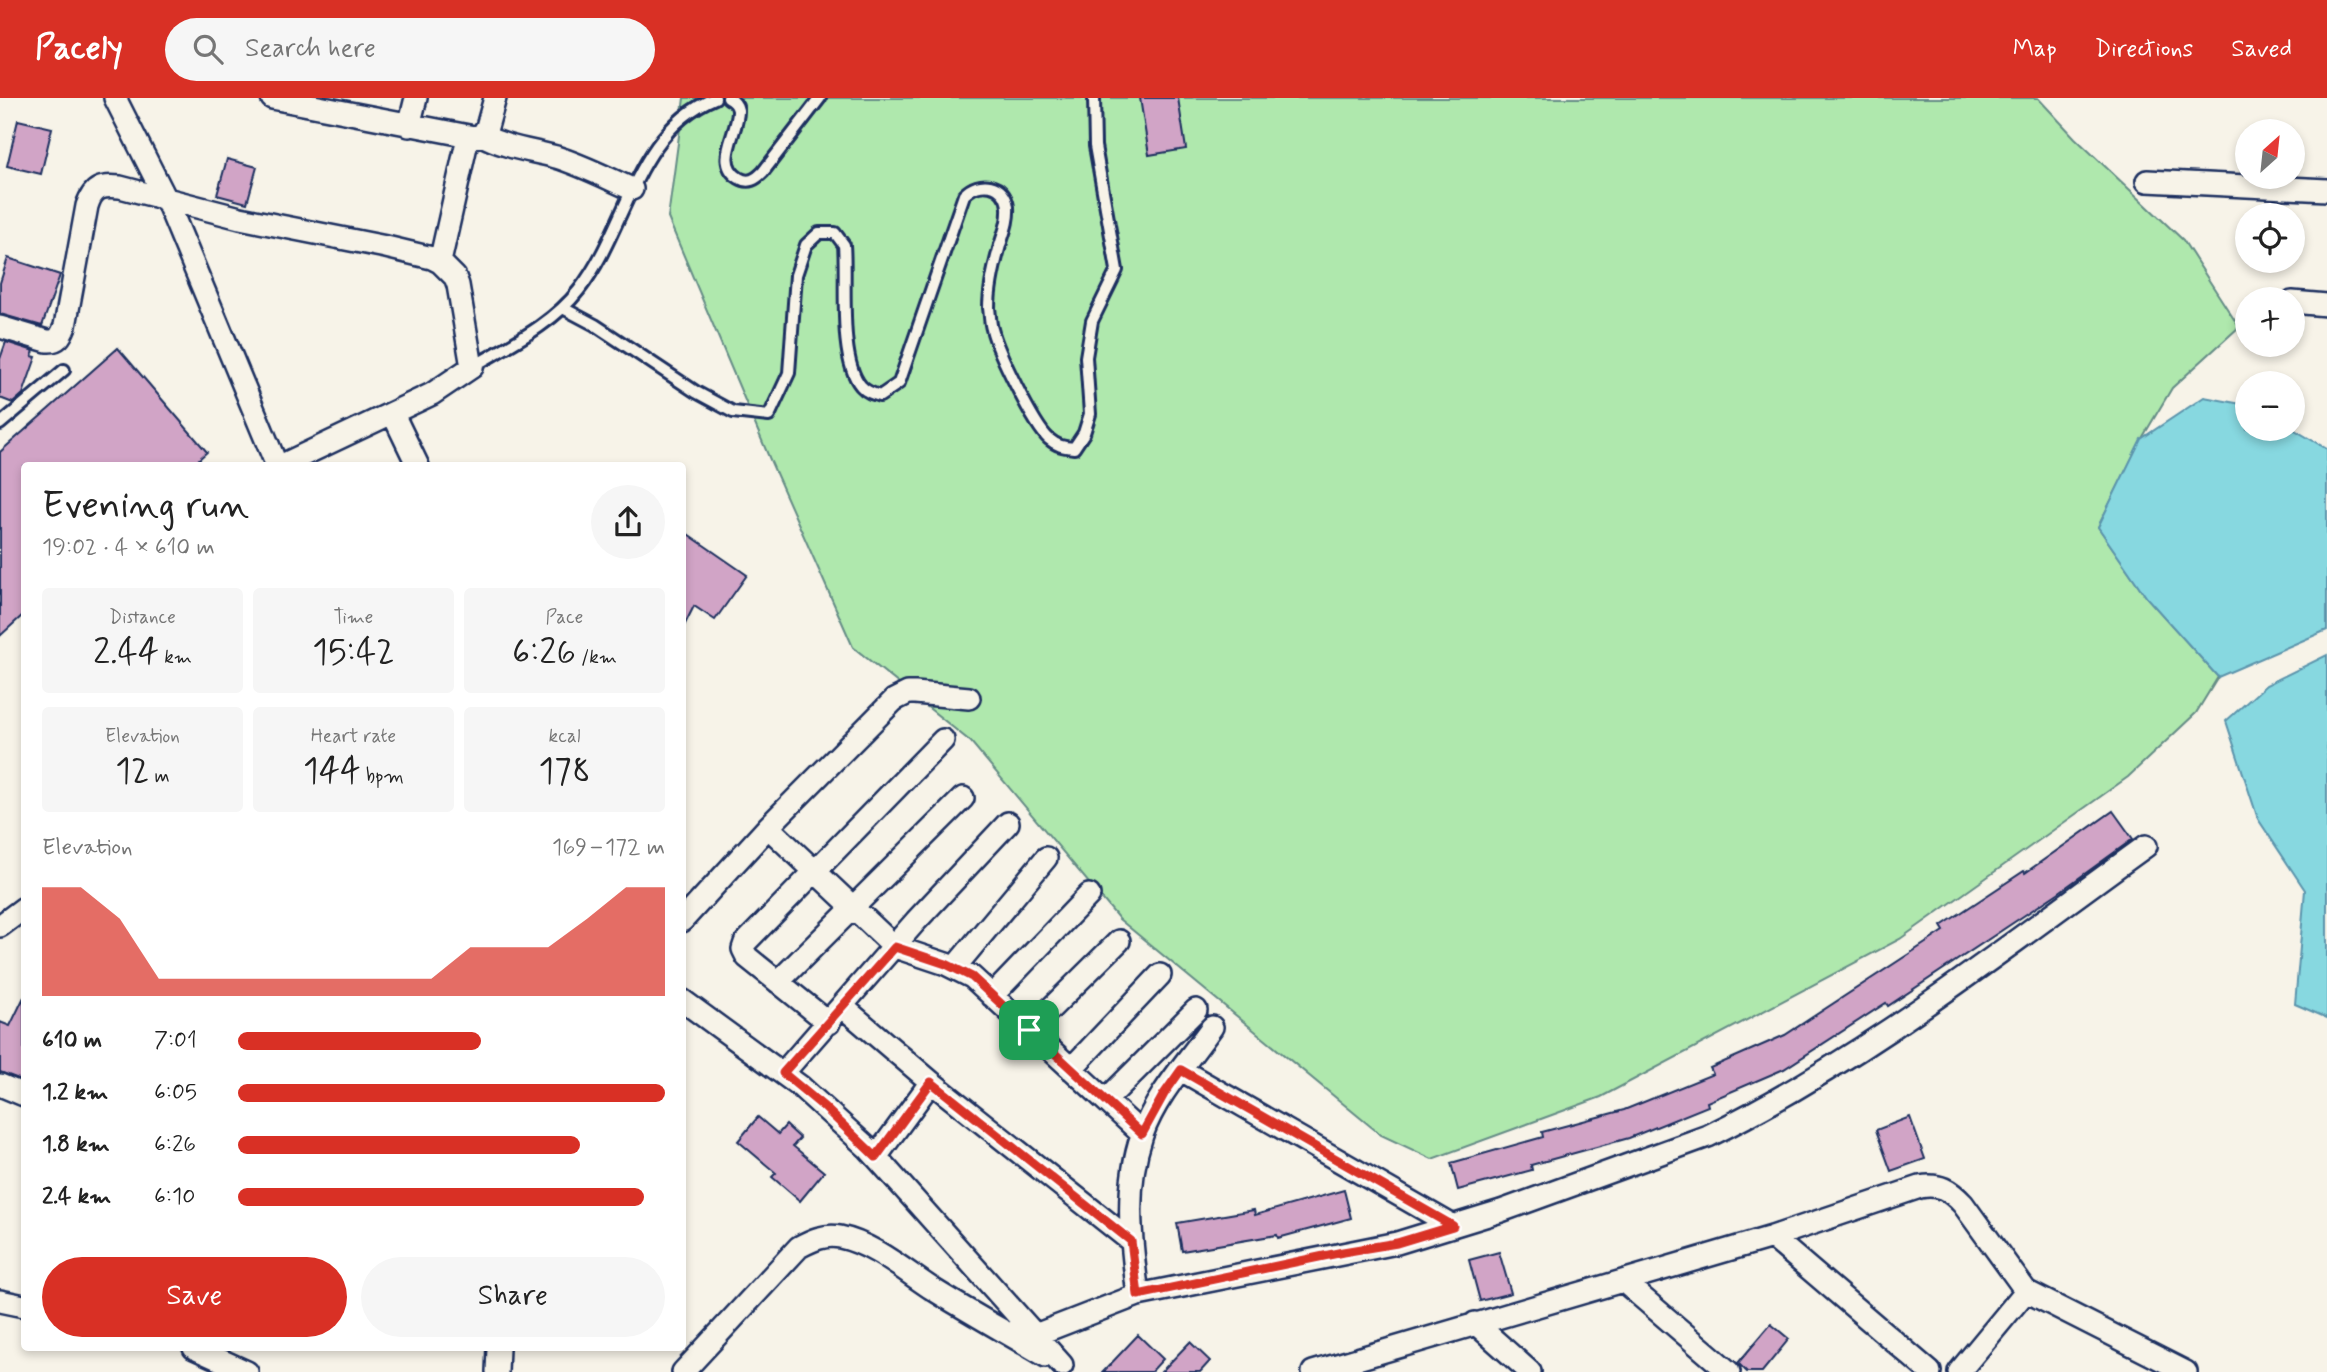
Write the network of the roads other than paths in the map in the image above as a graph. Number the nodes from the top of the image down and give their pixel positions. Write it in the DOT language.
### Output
graph roads {
  1 [pos="115,98"];
  2 [pos="416,98"];
  3 [pos="495,98"];
  4 [pos="715,98"];
  5 [pos="729,98"];
  6 [pos="820,98"];
  7 [pos="1094,98"];
  8 [pos="279,99"];
  9 [pos="409,126"];
  10 [pos="475,136"];
  11 [pos="2147,181"];
  12 [pos="632,189"];
  13 [pos="2327,190"];
  14 [pos="166,199"];
  15 [pos="440,262"];
  16 [pos="2305,303"];
  17 [pos="2327,305"];
  18 [pos="563,307"];
  19 [pos="0,327"];
  20 [pos="472,367"];
  21 [pos="64,370"];
  22 [pos="393,414"];
  23 [pos="0,424"];
  24 [pos="277,462"];
  25 [pos="288,462"];
  26 [pos="416,462"];
  27 [pos="969,698"];
  28 [pos="943,740"];
  29 [pos="963,798"];
  30 [pos="1008,823"];
  31 [pos="768,827"];
  32 [pos="2146,846"];
  33 [pos="1046,858"];
  34 [pos="814,871"];
  35 [pos="1088,895"];
  36 [pos="853,908"];
  37 [pos="21,910"];
  38 [pos="686,917"];
  39 [pos="0,926"];
  40 [pos="1119,941"];
  41 [pos="895,947"];
  42 [pos="955,967"];
  43 [pos="1160,975"];
  44 [pos="778,982"];
  45 [pos="992,996"];
  46 [pos="686,1003"];
  47 [pos="843,1007"];
  48 [pos="1196,1010"];
  49 [pos="829,1023"];
  50 [pos="1212,1027"];
  51 [pos="1029,1030"];
  52 [pos="1071,1069"];
  53 [pos="1181,1070"];
  54 [pos="783,1073"];
  55 [pos="931,1082"];
  56 [pos="0,1085"];
  57 [pos="21,1094"];
  58 [pos="1106,1100"];
  59 [pos="1142,1134"];
  60 [pos="876,1157"];
  61 [pos="1453,1226"];
  62 [pos="1772,1237"];
  63 [pos="1131,1241"];
  64 [pos="1623,1281"];
  65 [pos="2026,1292"];
  66 [pos="1138,1295"];
  67 [pos="0,1301"];
  68 [pos="21,1305"];
  69 [pos="1475,1323"];
  70 [pos="1035,1335"];
  71 [pos="202,1351"];
  72 [pos="498,1351"];
  73 [pos="1067,1368"];
  74 [pos="247,1372"];
  75 [pos="496,1372"];
  76 [pos="683,1372"];
  77 [pos="1313,1372"];
  78 [pos="1530,1372"];
  79 [pos="1729,1372"];
  80 [pos="1930,1372"];
  81 [pos="1959,1372"];
  82 [pos="2186,1372"];
  1 -- 14 [label="street"];
  2 -- 9 [label="street"];
  3 -- 10 [label="street"];
  4 -- 12 [label="lane"];
  5 -- 6 [label="lane"];
  7 -- 18 [label="lane"];
  8 -- 9 [label="street"];
  9 -- 10 [label="street"];
  10 -- 12 [label="street"];
  10 -- 15 [label="street"];
  11 -- 13 [label="street"];
  12 -- 18 [label="lane"];
  14 -- 15 [label="street"];
  14 -- 19 [label="street"];
  14 -- 24 [label="street"];
  15 -- 20 [label="street"];
  16 -- 17 [label="street"];
  18 -- 20 [label="lane"];
  20 -- 22 [label="street"];
  21 -- 23 [label="lane"];
  22 -- 25 [label="street"];
  22 -- 26 [label="street"];
  27 -- 31 [label="street"];
  28 -- 34 [label="street"];
  29 -- 36 [label="street"];
  30 -- 41 [label="street"];
  31 -- 34 [label="street"];
  31 -- 38 [label="street"];
  32 -- 61 [label="street"];
  33 -- 42 [label="street"];
  34 -- 36 [label="street"];
  34 -- 44 [label="street"];
  35 -- 45 [label="street"];
  36 -- 41 [label="street"];
  36 -- 44 [label="street"];
  37 -- 39 [label="street"];
  40 -- 51 [label="street"];
  41 -- 42 [label="street"];
  41 -- 47 [label="street"];
  42 -- 45 [label="street"];
  43 -- 52 [label="street"];
  44 -- 49 [label="street"];
  45 -- 51 [label="street"];
  46 -- 54 [label="street"];
  47 -- 49 [label="street"];
  47 -- 55 [label="street"];
  48 -- 58 [label="street"];
  49 -- 54 [label="street"];
  50 -- 53 [label="street"];
  51 -- 52 [label="street"];
  52 -- 58 [label="street"];
  53 -- 59 [label="street"];
  53 -- 61 [label="street"];
  54 -- 60 [label="street"];
  55 -- 60 [label="street"];
  55 -- 63 [label="street"];
  56 -- 57 [label="street"];
  58 -- 59 [label="street"];
  59 -- 63 [label="street"];
  60 -- 70 [label="street"];
  61 -- 66 [label="street"];
  62 -- 64 [label="street"];
  62 -- 65 [label="street"];
  62 -- 80 [label="street"];
  63 -- 66 [label="street"];
  64 -- 69 [label="street"];
  64 -- 79 [label="street"];
  65 -- 81 [label="street"];
  65 -- 82 [label="street"];
  66 -- 70 [label="street"];
  67 -- 68 [label="street"];
  69 -- 77 [label="street"];
  69 -- 78 [label="street"];
  70 -- 73 [label="street"];
  71 -- 74 [label="street"];
  72 -- 75 [label="street"];
  73 -- 76 [label="street"];
}
